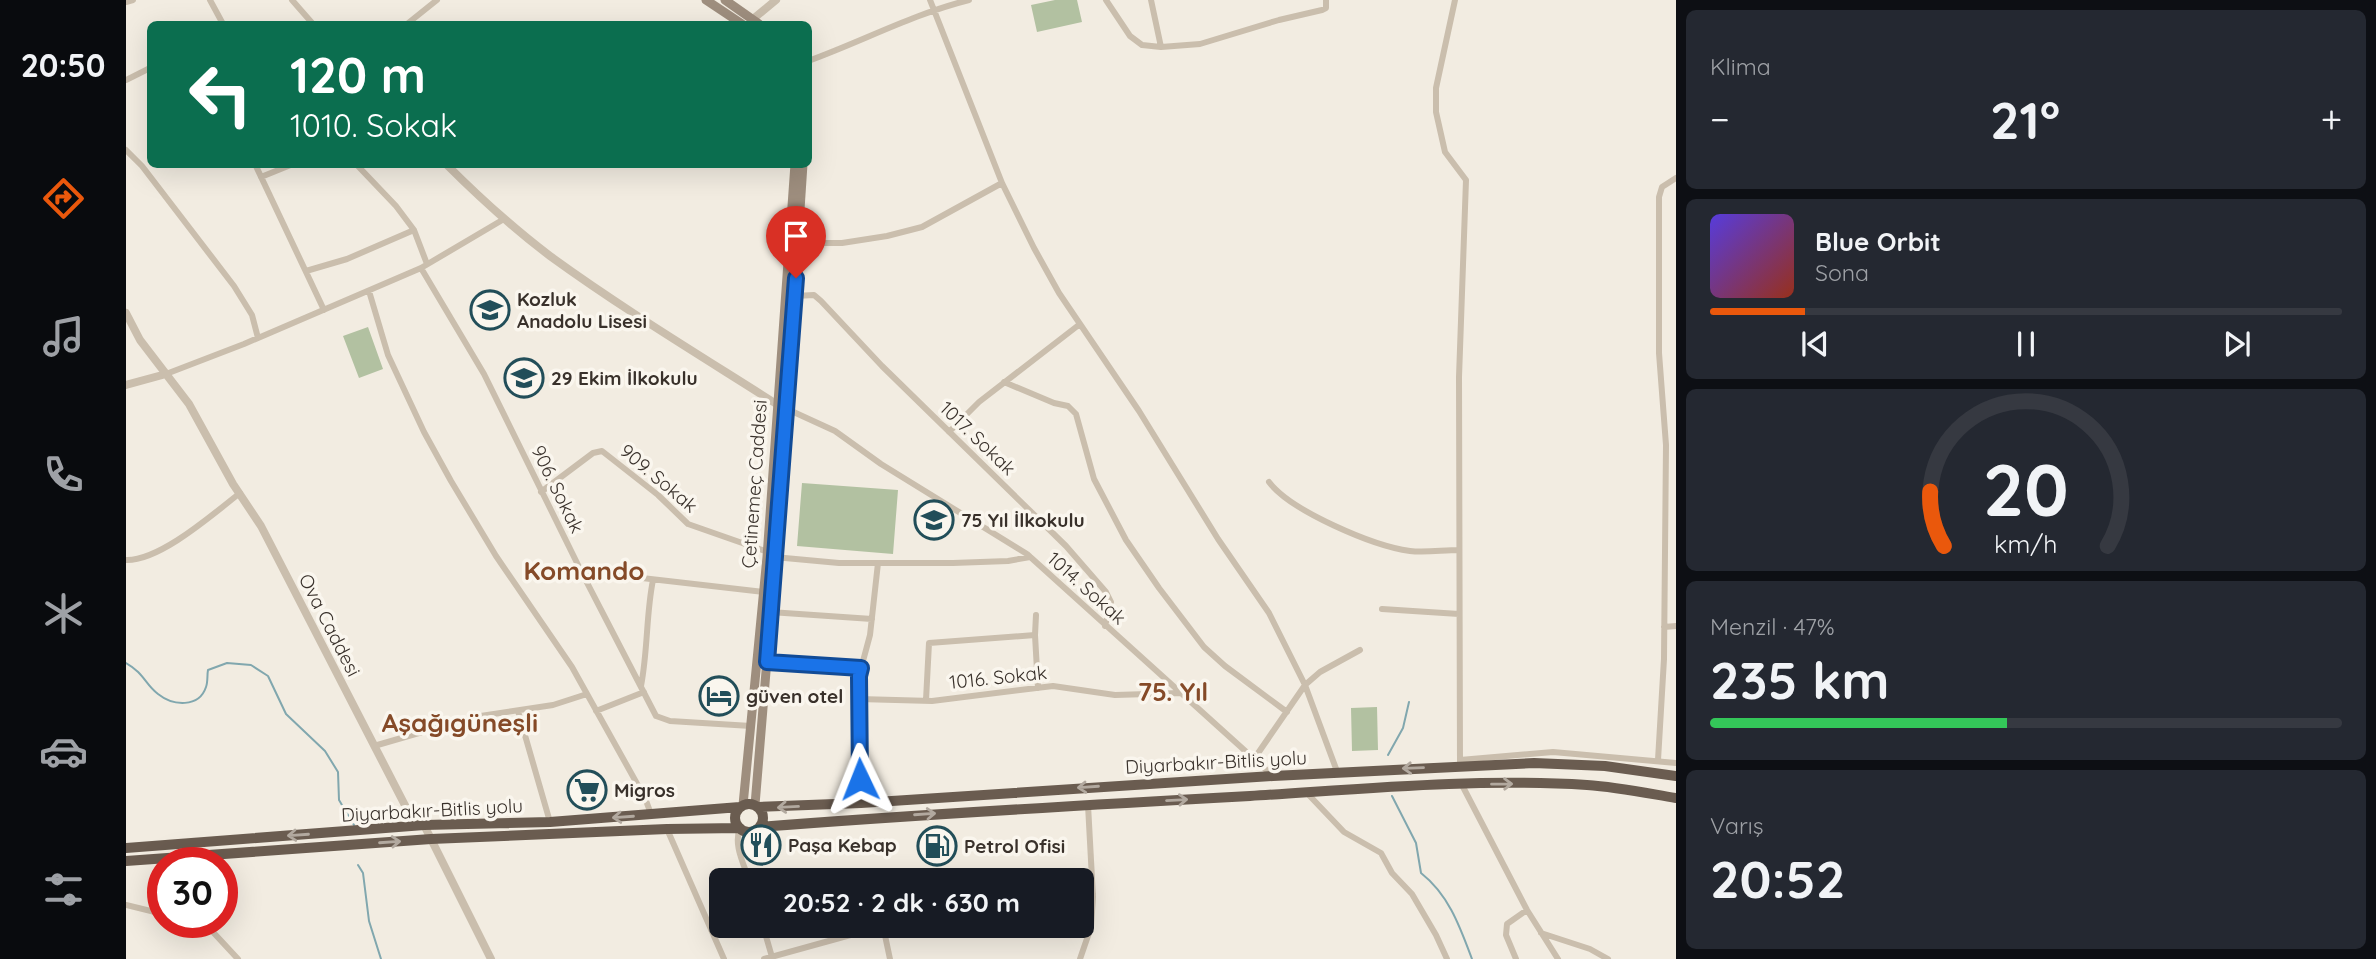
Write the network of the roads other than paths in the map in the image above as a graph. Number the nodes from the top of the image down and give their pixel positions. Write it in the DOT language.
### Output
graph roads {
  1 [pos="133,0"];
  2 [pos="210,0"];
  3 [pos="292,0"];
  4 [pos="438,0"];
  5 [pos="706,0"];
  6 [pos="725,0"];
  7 [pos="776,0"];
  8 [pos="930,0"];
  9 [pos="969,0"];
  10 [pos="1106,0"];
  11 [pos="1151,0"];
  12 [pos="1326,0"];
  13 [pos="1455,0"];
  14 [pos="126,2"];
  15 [pos="933,9"];
  16 [pos="221,21"];
  17 [pos="310,21"];
  18 [pos="411,21"];
  19 [pos="738,21"];
  20 [pos="755,21"];
  21 [pos="757,21"];
  22 [pos="1161,47"];
  23 [pos="812,60"];
  24 [pos="147,70"];
  25 [pos="126,80"];
  26 [pos="126,150"];
  27 [pos="257,168"];
  28 [pos="283,168"];
  29 [pos="360,168"];
  30 [pos="450,168"];
  31 [pos="795,168"];
  32 [pos="803,168"];
  33 [pos="261,177"];
  34 [pos="1676,178"];
  35 [pos="1002,183"];
  36 [pos="504,219"];
  37 [pos="414,230"];
  38 [pos="799,243"];
  39 [pos="424,266"];
  40 [pos="306,271"];
  41 [pos="369,291"];
  42 [pos="795,296"];
  43 [pos="324,310"];
  44 [pos="126,313"];
  45 [pos="1080,324"];
  46 [pos="258,338"];
  47 [pos="166,374"];
  48 [pos="1004,382"];
  49 [pos="126,386"];
  50 [pos="783,407"];
  51 [pos="949,432"];
  52 [pos="1269,482"];
  53 [pos="541,492"];
  54 [pos="240,493"];
  55 [pos="1459,550"];
  56 [pos="771,554"];
  57 [pos="1030,557"];
  58 [pos="126,560"];
  59 [pos="878,563"];
  60 [pos="581,570"];
  61 [pos="653,580"];
  62 [pos="764,592"];
  63 [pos="1382,609"];
  64 [pos="769,612"];
  65 [pos="1459,614"];
  66 [pos="1036,615"];
  67 [pos="872,619"];
  68 [pos="1105,626"];
  69 [pos="1676,626"];
  70 [pos="1664,627"];
  71 [pos="1034,635"];
  72 [pos="1360,650"];
  73 [pos="767,662"];
  74 [pos="861,668"];
  75 [pos="1305,685"];
  76 [pos="1038,688"];
  77 [pos="642,689"];
  78 [pos="1182,693"];
  79 [pos="587,694"];
  80 [pos="859,699"];
  81 [pos="926,700"];
  82 [pos="518,711"];
  83 [pos="596,711"];
  84 [pos="1287,712"];
  85 [pos="751,726"];
  86 [pos="374,746"];
  87 [pos="1254,759"];
  88 [pos="1658,760"];
  89 [pos="1676,763"];
  90 [pos="1460,764"];
  91 [pos="1338,774"];
  92 [pos="1273,776"];
  93 [pos="1676,776"];
  94 [pos="1462,785"];
  95 [pos="1306,793"];
  96 [pos="1676,798"];
  97 [pos="861,803"];
  98 [pos="1088,805"];
  99 [pos="741,806"];
  100 [pos="757,806"];
  101 [pos="651,815"];
  102 [pos="550,822"];
  103 [pos="424,825"];
  104 [pos="760,827"];
  105 [pos="740,828"];
  106 [pos="667,829"];
  107 [pos="431,839"];
  108 [pos="126,848"];
  109 [pos="126,861"];
  110 [pos="745,868"];
  111 [pos="1092,868"];
  112 [pos="126,905"];
  113 [pos="147,910"];
  114 [pos="1527,910"];
  115 [pos="1541,933"];
  116 [pos="218,938"];
  117 [pos="766,938"];
  118 [pos="840,938"];
  119 [pos="886,938"];
  120 [pos="1087,938"];
  121 [pos="772,957"];
  122 [pos="238,959"];
  123 [pos="491,959"];
  124 [pos="724,959"];
  125 [pos="764,959"];
  126 [pos="890,959"];
  127 [pos="1080,959"];
  128 [pos="1447,959"];
  129 [pos="1516,959"];
  130 [pos="1558,959"];
  131 [pos="1608,959"];
  1 -- 14 [label="street"];
  2 -- 16 [label="street"];
  3 -- 17 [label="street"];
  4 -- 18 [label="street"];
  5 -- 19 [label="main road"];
  6 -- 20 [label="main road"];
  7 -- 21 [label="street"];
  8 -- 15 [label="street"];
  9 -- 15 [label="street"];
  10 -- 22 [label="street"];
  11 -- 22 [label="street"];
  12 -- 22 [label="street"];
  13 -- 55 [label="street"];
  15 -- 23 [label="street"];
  15 -- 35 [label="street"];
  24 -- 25 [label="street"];
  26 -- 46 [label="street"];
  27 -- 33 [label="street"];
  28 -- 33 [label="street"];
  29 -- 37 [label="street, 906. Sokak"];
  30 -- 36 [label="street"];
  31 -- 50 [label="main road, Çetinemeç Caddesi"];
  32 -- 38 [label="main road, Çetinemeç Caddesi"];
  33 -- 40 [label="street"];
  34 -- 70 [label="street"];
  35 -- 38 [label="street"];
  35 -- 45 [label="street"];
  36 -- 39 [label="street"];
  36 -- 50 [label="street"];
  37 -- 39 [label="street, 906. Sokak"];
  37 -- 40 [label="street"];
  38 -- 42 [label="main road, Çetinemeç Caddesi"];
  39 -- 41 [label="street"];
  39 -- 53 [label="street, 906. Sokak"];
  40 -- 43 [label="street"];
  41 -- 43 [label="street"];
  41 -- 79 [label="street"];
  42 -- 50 [label="main road, Çetinemeç Caddesi"];
  42 -- 51 [label="street, 1017. Sokak"];
  43 -- 46 [label="street"];
  44 -- 47 [label="street, Ova Caddesi"];
  45 -- 48 [label="street"];
  45 -- 75 [label="street"];
  46 -- 47 [label="street"];
  47 -- 49 [label="street"];
  47 -- 54 [label="street, Ova Caddesi"];
  48 -- 51 [label="street"];
  48 -- 84 [label="street"];
  50 -- 56 [label="main road, Çetinemeç Caddesi"];
  50 -- 57 [label="street, 1014. Sokak"];
  51 -- 68 [label="street, 1017. Sokak"];
  52 -- 55 [label="street"];
  53 -- 56 [label="street, 909. Sokak"];
  53 -- 60 [label="street, 906. Sokak"];
  54 -- 58 [label="street"];
  54 -- 86 [label="street, Ova Caddesi"];
  55 -- 65 [label="street"];
  56 -- 59 [label="street"];
  56 -- 62 [label="main road, Çetinemeç Caddesi"];
  56 -- 64 [label="main road, Çetinemeç Caddesi"];
  57 -- 59 [label="street"];
  57 -- 68 [label="street, 1014. Sokak"];
  59 -- 67 [label="street"];
  60 -- 61 [label="street"];
  60 -- 77 [label="street, 906. Sokak"];
  61 -- 62 [label="street"];
  61 -- 77 [label="street"];
  62 -- 85 [label="main road, Çetinemeç Caddesi"];
  63 -- 65 [label="street"];
  64 -- 67 [label="street"];
  64 -- 73 [label="main road, Çetinemeç Caddesi"];
  65 -- 90 [label="street"];
  66 -- 71 [label="street"];
  67 -- 74 [label="street"];
  68 -- 78 [label="street, 1014. Sokak"];
  69 -- 70 [label="street"];
  70 -- 88 [label="street"];
  71 -- 76 [label="street"];
  71 -- 81 [label="street"];
  72 -- 75 [label="street"];
  73 -- 74 [label="street"];
  73 -- 100 [label="main road, Çetinemeç Caddesi"];
  74 -- 80 [label="street"];
  75 -- 84 [label="street"];
  75 -- 91 [label="street"];
  76 -- 78 [label="street, 1016. Sokak"];
  76 -- 81 [label="street, 1016. Sokak"];
  77 -- 83 [label="street"];
  77 -- 85 [label="street, 906. Sokak"];
  78 -- 87 [label="street, 1014. Sokak"];
  79 -- 82 [label="street"];
  79 -- 83 [label="street"];
  80 -- 81 [label="street, 1016. Sokak"];
  80 -- 97 [label="street"];
  82 -- 86 [label="street"];
  82 -- 102 [label="street"];
  83 -- 101 [label="street"];
  84 -- 87 [label="street"];
  85 -- 99 [label="main road, Çetinemeç Caddesi"];
  86 -- 103 [label="street, Ova Caddesi"];
  87 -- 92 [label="street, 1014. Sokak"];
  88 -- 89 [label="street"];
  88 -- 90 [label="street"];
  90 -- 91 [label="highway, Diyarbakır-Bitlis yolu, one-way"];
  90 -- 93 [label="highway, Diyarbakır-Bitlis yolu"];
  91 -- 92 [label="highway, Diyarbakır-Bitlis yolu"];
  92 -- 97 [label="highway, Diyarbakır-Bitlis yolu, one-way"];
  94 -- 95 [label="highway, Diyarbakır-Bitlis yolu"];
  94 -- 96 [label="highway, Diyarbakır-Bitlis yolu, one-way"];
  94 -- 114 [label="street"];
  98 -- 95 [label="highway, Diyarbakır-Bitlis yolu, one-way"];
  95 -- 128 [label="street"];
  97 -- 100 [label="highway, Diyarbakır-Bitlis yolu, one-way"];
  104 -- 98 [label="highway, Diyarbakır-Bitlis yolu, one-way"];
  98 -- 111 [label="street"];
  99 -- 100 [label="highway"];
  99 -- 101 [label="highway, Diyarbakır-Bitlis yolu"];
  99 -- 105 [label="highway"];
  100 -- 104 [label="highway"];
  101 -- 102 [label="highway, Diyarbakır-Bitlis yolu, one-way"];
  102 -- 103 [label="highway, Diyarbakır-Bitlis yolu"];
  103 -- 107 [label="street, Ova Caddesi"];
  103 -- 108 [label="highway, Diyarbakır-Bitlis yolu, one-way"];
  104 -- 105 [label="highway"];
  105 -- 106 [label="highway, Diyarbakır-Bitlis yolu"];
  105 -- 110 [label="street"];
  106 -- 107 [label="highway, Diyarbakır-Bitlis yolu"];
  106 -- 124 [label="street"];
  109 -- 107 [label="highway, Diyarbakır-Bitlis yolu, one-way"];
  107 -- 123 [label="street, Ova Caddesi"];
  112 -- 113 [label="street"];
  114 -- 115 [label="street"];
  114 -- 129 [label="street"];
  115 -- 130 [label="street"];
  115 -- 131 [label="street"];
  116 -- 122 [label="street"];
  117 -- 121 [label="street"];
  118 -- 121 [label="street"];
  119 -- 126 [label="street"];
  120 -- 127 [label="street"];
  121 -- 125 [label="street"];
}
